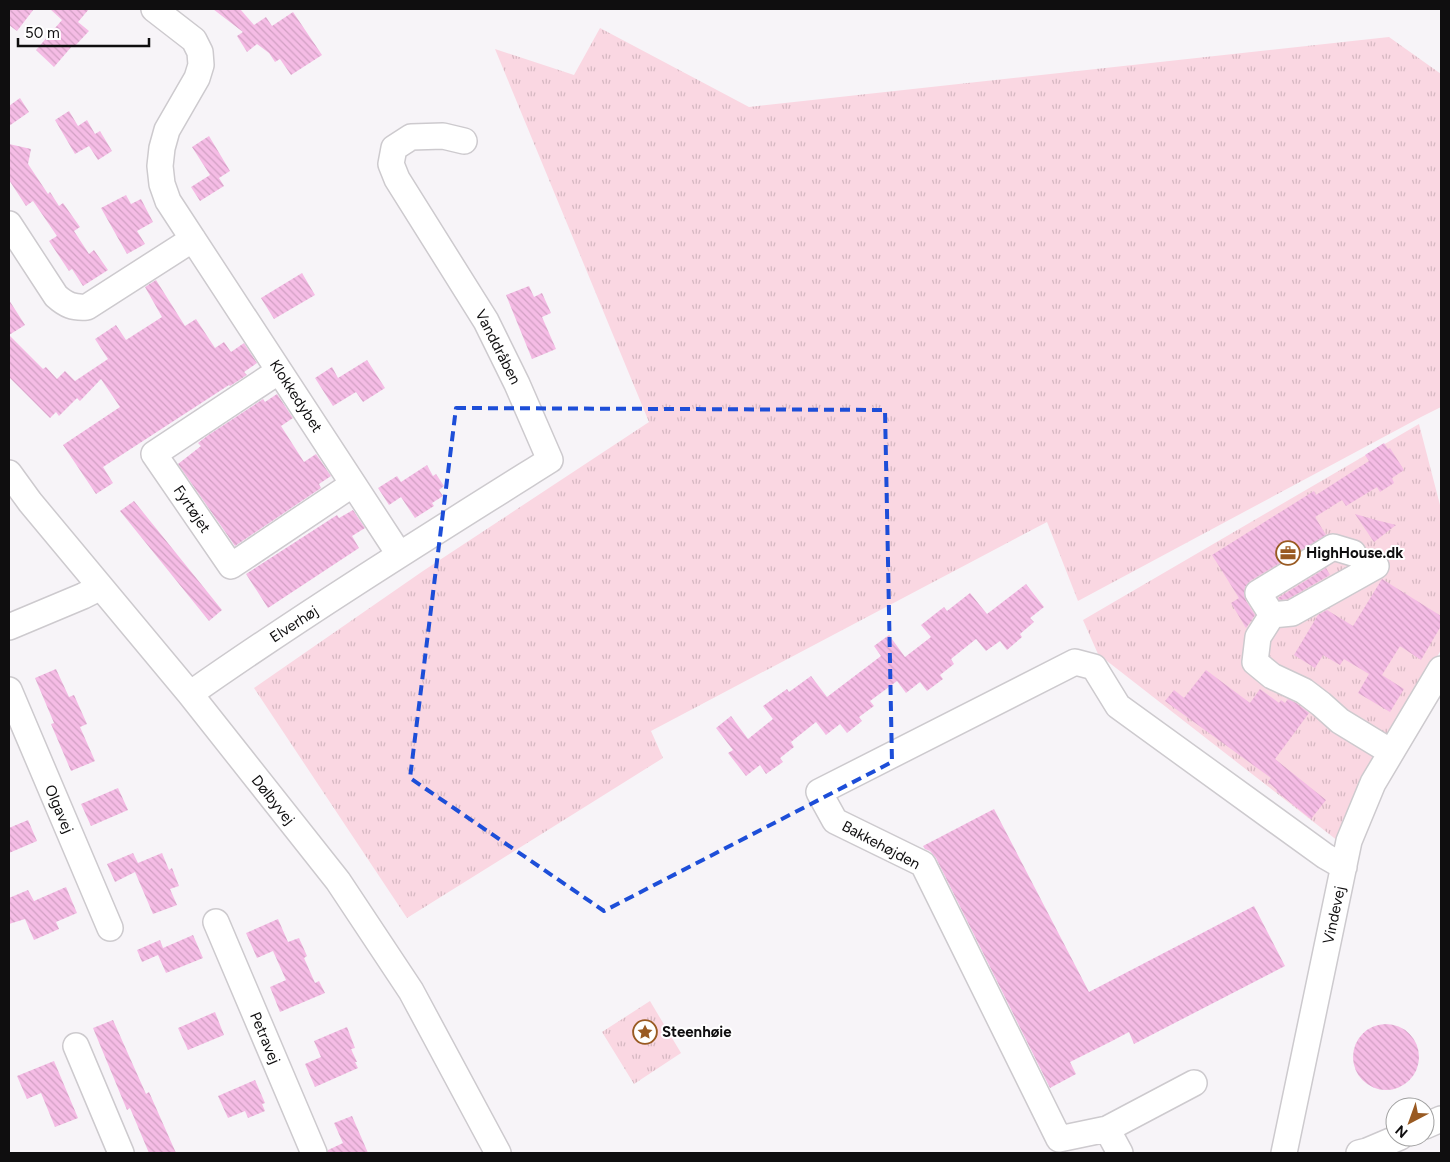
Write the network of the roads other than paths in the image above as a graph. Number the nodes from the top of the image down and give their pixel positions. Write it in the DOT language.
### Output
graph roads {
  1 [pos="154,9"];
  2 [pos="464,141"];
  3 [pos="9,224"];
  4 [pos="193,239"];
  5 [pos="279,371"];
  6 [pos="9,473"];
  7 [pos="353,484"];
  8 [pos="1353,553"];
  9 [pos="399,554"];
  10 [pos="1376,566"];
  11 [pos="101,587"];
  12 [pos="1272,615"];
  13 [pos="9,627"];
  14 [pos="1441,669"];
  15 [pos="9,690"];
  16 [pos="190,694"];
  17 [pos="1434,698"];
  18 [pos="1391,752"];
  19 [pos="1344,867"];
  20 [pos="216,922"];
  21 [pos="110,928"];
  22 [pos="76,1046"];
  23 [pos="1194,1084"];
  24 [pos="1107,1129"];
  25 [pos="1385,1143"];
  26 [pos="491,1151"];
  27 [pos="121,1153"];
  28 [pos="314,1153"];
  29 [pos="1120,1153"];
  30 [pos="1284,1153"];
  31 [pos="1359,1153"];
  1 -- 4 [label="street, Klokkedybet"];
  2 -- 9 [label="street, Vanddråben"];
  3 -- 4 [label="street"];
  4 -- 5 [label="street, Klokkedybet"];
  5 -- 7 [label="street, Klokkedybet"];
  5 -- 7 [label="street, Fyrtøjet"];
  6 -- 11 [label="street, Dølbyvej"];
  7 -- 9 [label="street, Klokkedybet"];
  8 -- 12 [label="street"];
  9 -- 16 [label="street, Elverhøj"];
  10 -- 12 [label="street"];
  11 -- 13 [label="street"];
  11 -- 16 [label="street, Dølbyvej"];
  12 -- 18 [label="street"];
  14 -- 17 [label="street, Vindevej"];
  15 -- 21 [label="street, Olgavej"];
  16 -- 26 [label="street, Dølbyvej"];
  17 -- 18 [label="street, Vindevej"];
  18 -- 19 [label="street, Vindevej"];
  19 -- 24 [label="street, Bakkehøjden"];
  19 -- 30 [label="street, Vindevej"];
  20 -- 28 [label="street, Petravej"];
  22 -- 27 [label="street"];
  23 -- 24 [label="street"];
  24 -- 29 [label="street"];
  25 -- 31 [label="street"];
}
